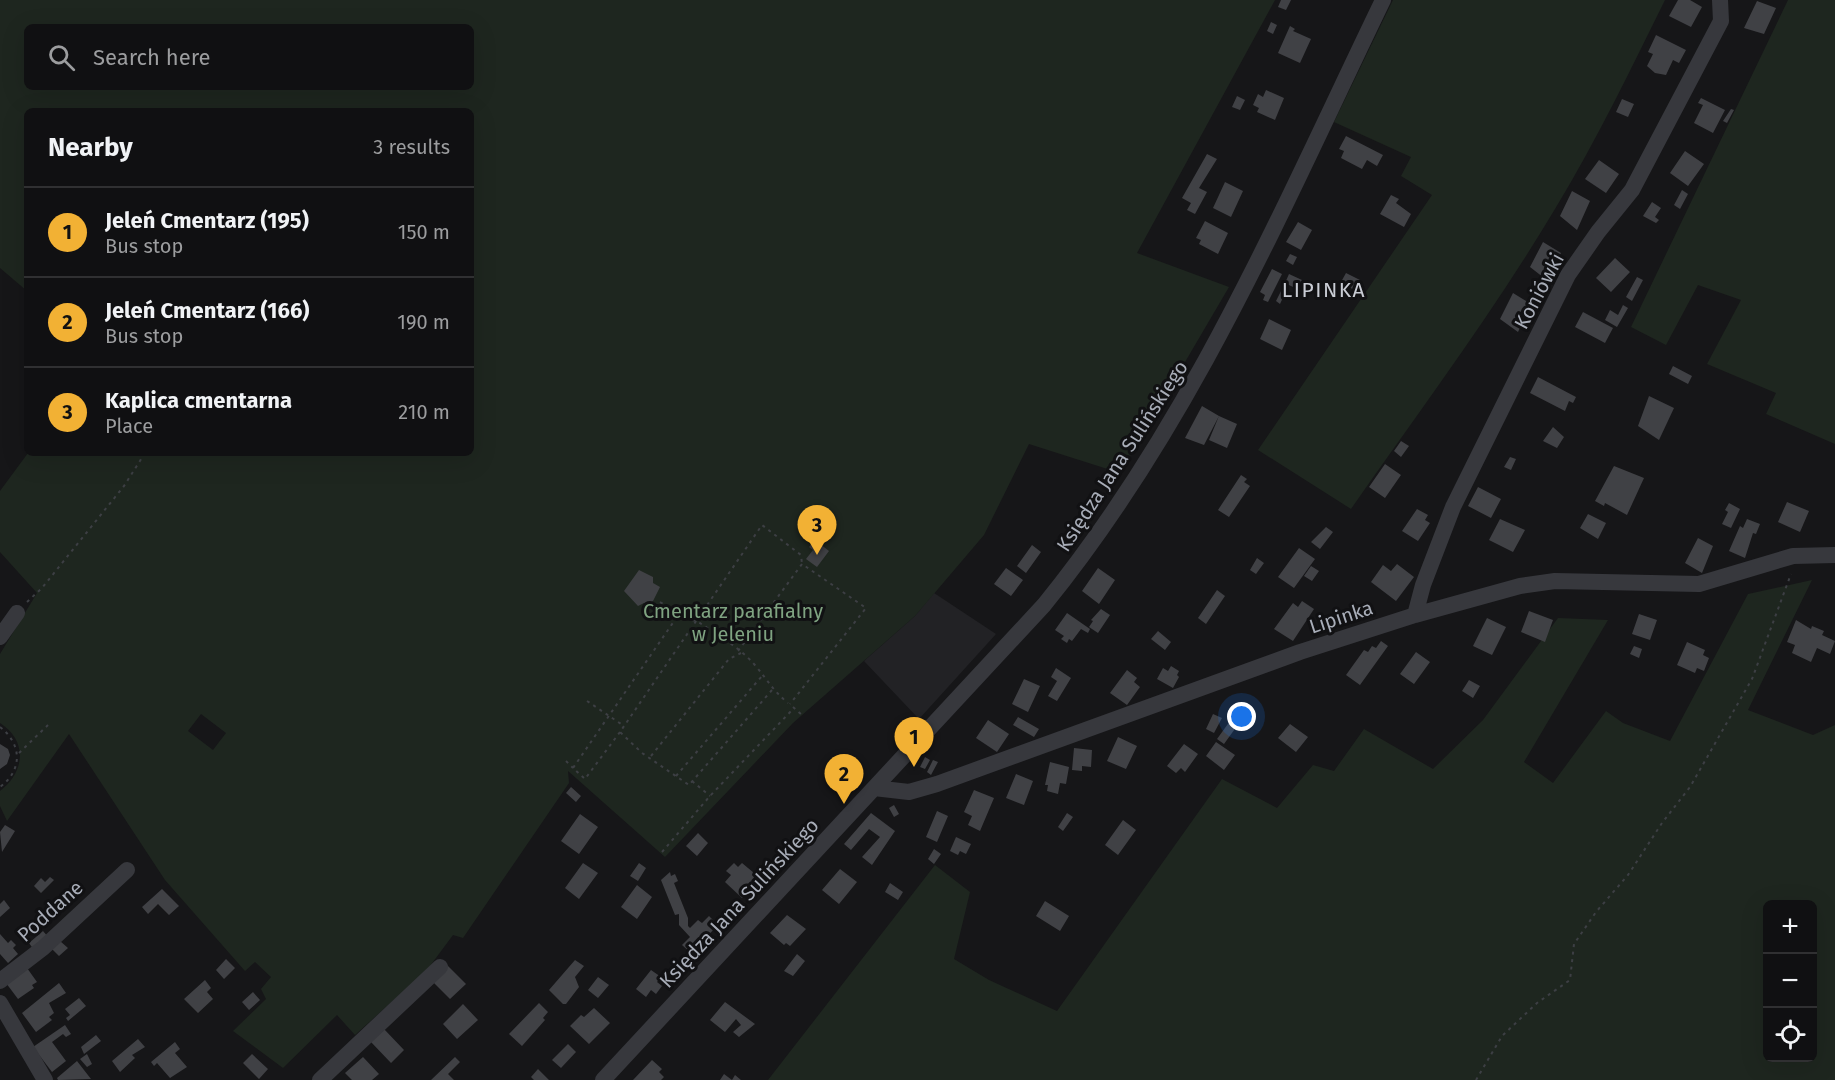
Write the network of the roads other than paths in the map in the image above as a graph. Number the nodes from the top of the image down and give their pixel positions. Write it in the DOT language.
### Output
graph roads {
  1 [pos="1383,0"];
  2 [pos="1720,0"];
  3 [pos="1835,555"];
  4 [pos="17,613"];
  5 [pos="1415,615"];
  6 [pos="0,637"];
  7 [pos="874,788"];
  8 [pos="127,870"];
  9 [pos="440,967"];
  10 [pos="0,981"];
  11 [pos="0,1004"];
  12 [pos="45,1080"];
  13 [pos="320,1080"];
  14 [pos="603,1080"];
  1 -- 7 [label="street, Księdza Jana Sulińskiego"];
  2 -- 5 [label="street, Koniówki"];
  3 -- 5 [label="street, Lipinka"];
  4 -- 6 [label="street"];
  5 -- 7 [label="street, Lipinka"];
  7 -- 14 [label="street, Księdza Jana Sulińskiego"];
  8 -- 10 [label="street, Poddane"];
  9 -- 13 [label="street"];
  11 -- 12 [label="street"];
}
